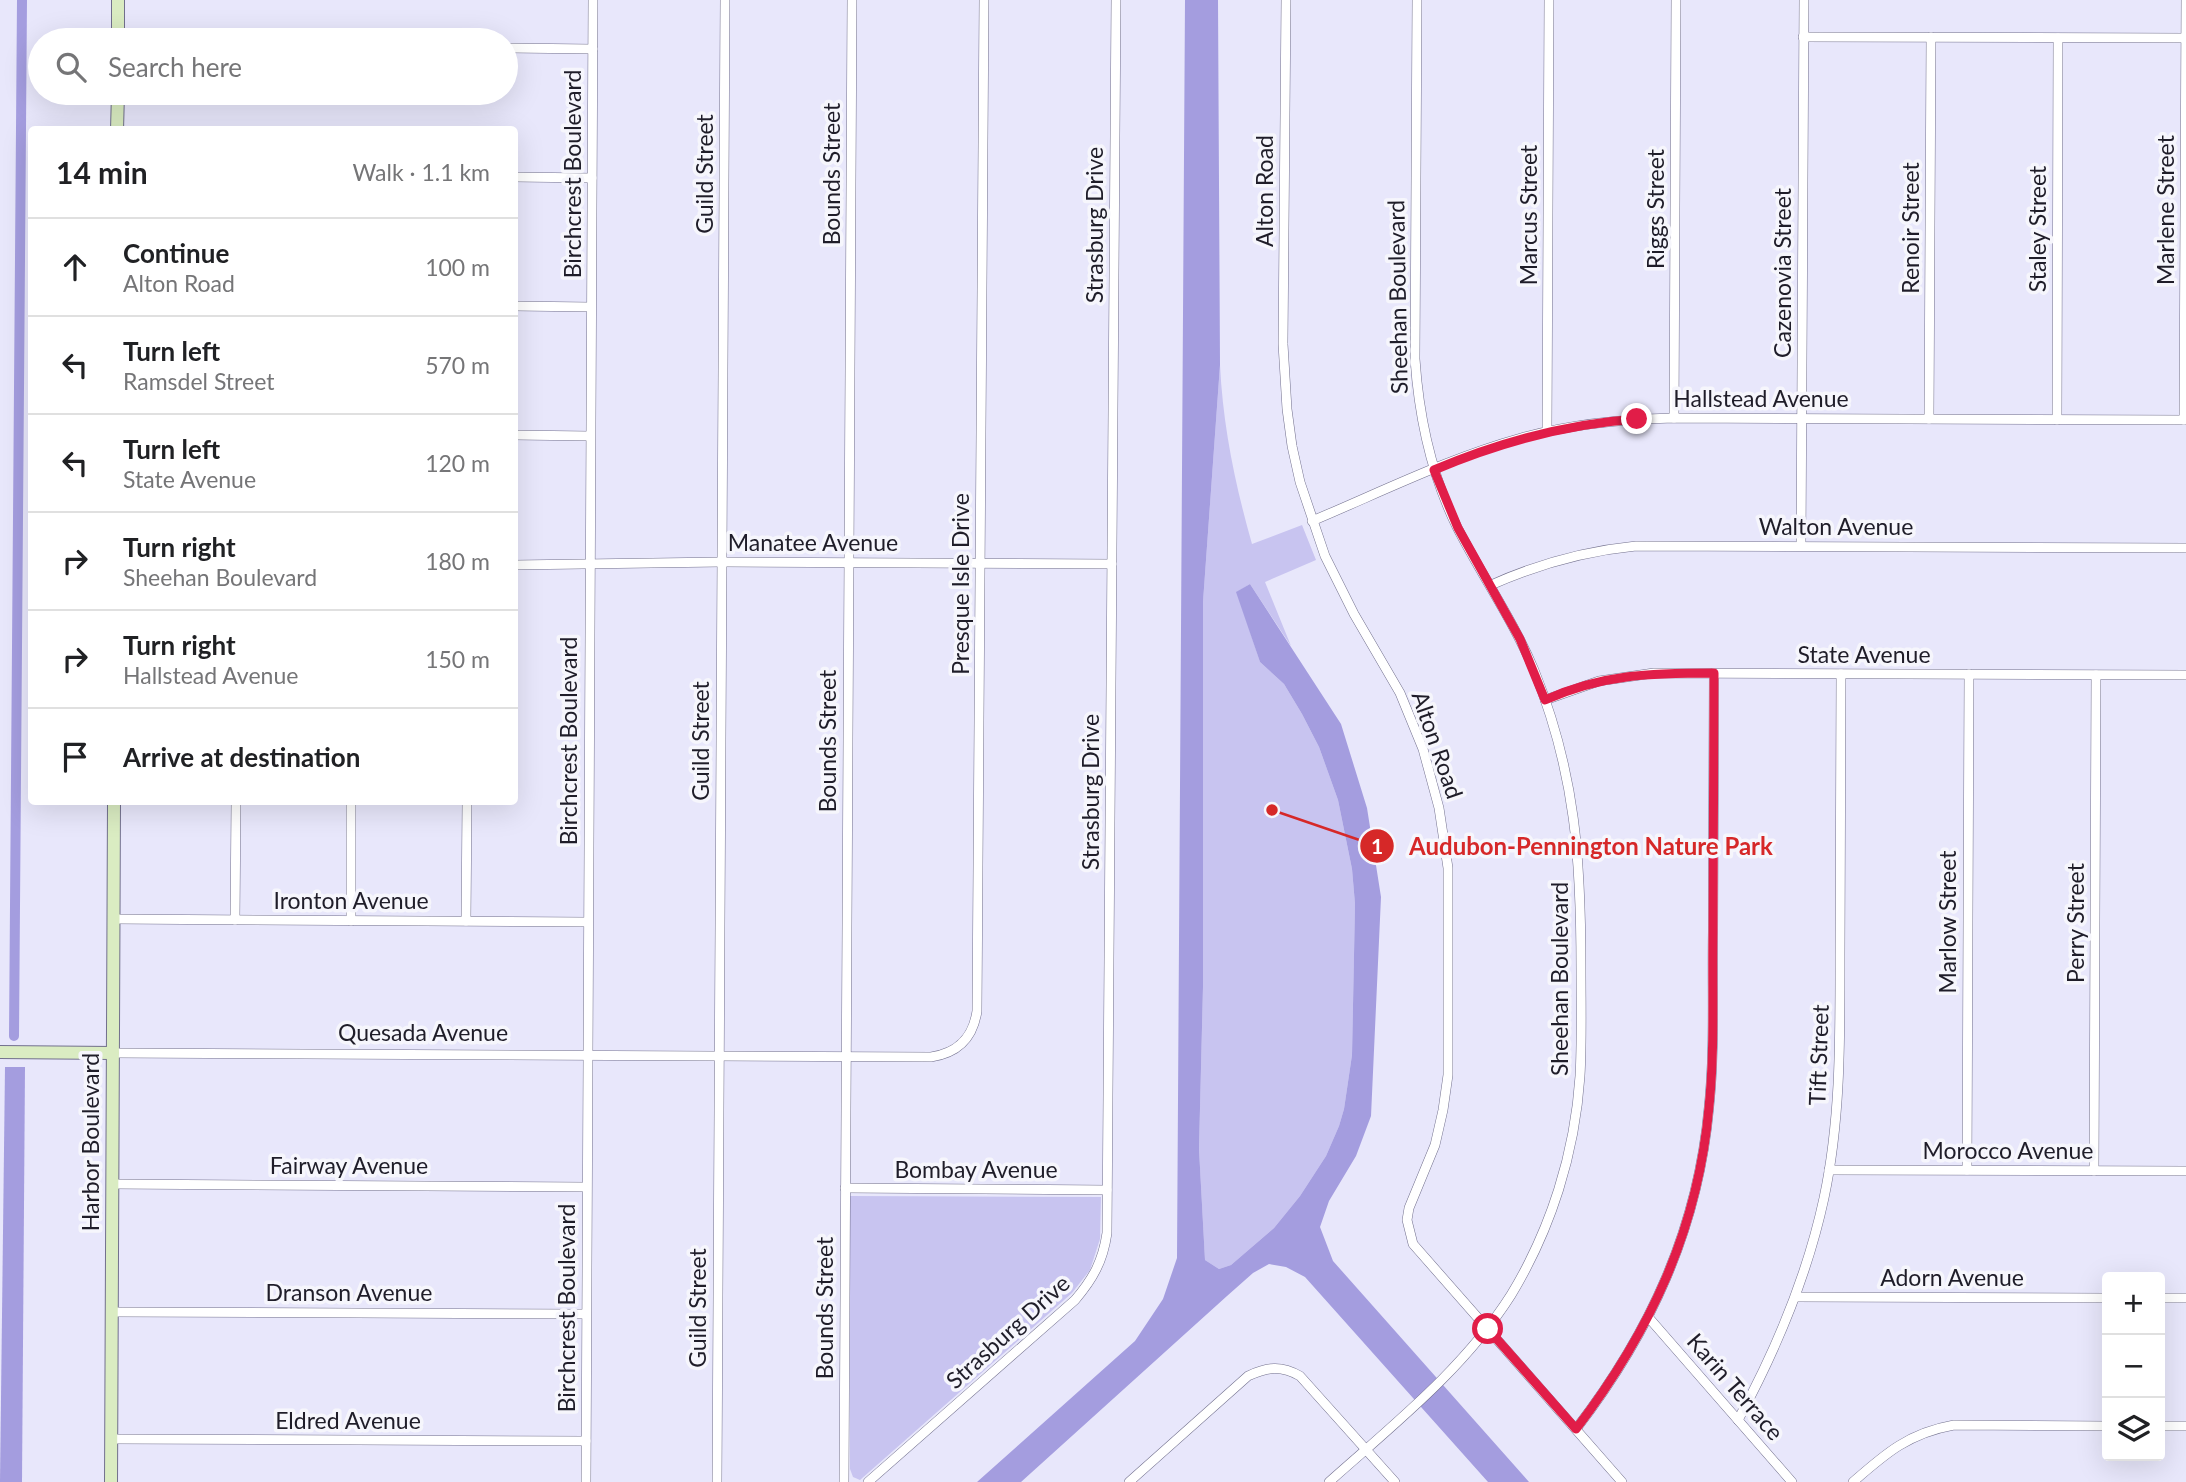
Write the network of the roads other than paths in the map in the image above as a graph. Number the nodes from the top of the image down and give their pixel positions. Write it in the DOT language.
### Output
graph roads {
  1 [pos="118,0"];
  2 [pos="593,0"];
  3 [pos="725,0"];
  4 [pos="852,0"];
  5 [pos="984,0"];
  6 [pos="1116,0"];
  7 [pos="1286,0"];
  8 [pos="1417,0"];
  9 [pos="1549,0"];
  10 [pos="1676,0"];
  11 [pos="1804,0"];
  12 [pos="2186,0"];
  13 [pos="118,28"];
  14 [pos="1803,37"];
  15 [pos="1931,37"];
  16 [pos="2058,38"];
  17 [pos="2186,38"];
  18 [pos="518,48"];
  19 [pos="593,49"];
  20 [pos="118,105"];
  21 [pos="117,126"];
  22 [pos="2185,166"];
  23 [pos="518,177"];
  24 [pos="592,178"];
  25 [pos="2185,293"];
  26 [pos="518,306"];
  27 [pos="591,307"];
  28 [pos="1675,418"];
  29 [pos="1802,419"];
  30 [pos="1929,419"];
  31 [pos="2057,420"];
  32 [pos="2185,420"];
  33 [pos="1547,431"];
  34 [pos="518,435"];
  35 [pos="590,436"];
  36 [pos="1434,470"];
  37 [pos="1312,521"];
  38 [pos="1801,546"];
  39 [pos="2186,548"];
  40 [pos="721,562"];
  41 [pos="849,562"];
  42 [pos="980,564"];
  43 [pos="1112,564"];
  44 [pos="518,565"];
  45 [pos="590,565"];
  46 [pos="1491,585"];
  47 [pos="1714,673"];
  48 [pos="1841,674"];
  49 [pos="1969,674"];
  50 [pos="2096,675"];
  51 [pos="2186,675"];
  52 [pos="1545,700"];
  53 [pos="114,805"];
  54 [pos="236,805"];
  55 [pos="351,805"];
  56 [pos="467,805"];
  57 [pos="114,919"];
  58 [pos="235,920"];
  59 [pos="351,920"];
  60 [pos="466,921"];
  61 [pos="587,922"];
  62 [pos="0,1052"];
  63 [pos="113,1053"];
  64 [pos="586,1055"];
  65 [pos="718,1056"];
  66 [pos="845,1057"];
  67 [pos="1829,1170"];
  68 [pos="1967,1170"];
  69 [pos="2094,1171"];
  70 [pos="2186,1171"];
  71 [pos="112,1184"];
  72 [pos="586,1186"];
  73 [pos="845,1188"];
  74 [pos="1107,1190"];
  75 [pos="1796,1297"];
  76 [pos="2102,1298"];
  77 [pos="2165,1298"];
  78 [pos="2186,1298"];
  79 [pos="112,1312"];
  80 [pos="586,1314"];
  81 [pos="1649,1318"];
  82 [pos="1488,1329"];
  83 [pos="1738,1420"];
  84 [pos="2102,1426"];
  85 [pos="2165,1426"];
  86 [pos="2186,1426"];
  87 [pos="1576,1429"];
  88 [pos="111,1439"];
  89 [pos="586,1441"];
  90 [pos="1366,1449"];
  91 [pos="111,1482"];
  92 [pos="586,1482"];
  93 [pos="717,1482"];
  94 [pos="844,1482"];
  95 [pos="868,1482"];
  96 [pos="1129,1482"];
  97 [pos="1329,1482"];
  98 [pos="1395,1482"];
  99 [pos="1622,1482"];
  100 [pos="1792,1482"];
  101 [pos="1853,1482"];
  1 -- 13 [label="street"];
  2 -- 19 [label="street, Birchcrest Boulevard"];
  3 -- 40 [label="street, Guild Street"];
  4 -- 41 [label="street, Bounds Street"];
  5 -- 42 [label="street, Presque Isle Drive"];
  6 -- 43 [label="street, Strasburg Drive"];
  7 -- 37 [label="street, Alton Road"];
  8 -- 36 [label="street, Sheehan Boulevard"];
  9 -- 33 [label="street, Marcus Street"];
  10 -- 28 [label="street, Riggs Street"];
  11 -- 14 [label="street, Cazenovia Street"];
  12 -- 17 [label="street, Marlene Street"];
  14 -- 15 [label="street"];
  14 -- 29 [label="street, Cazenovia Street"];
  15 -- 16 [label="street"];
  15 -- 30 [label="street, Renoir Street"];
  16 -- 17 [label="street"];
  16 -- 31 [label="street, Staley Street"];
  17 -- 22 [label="street, Marlene Street"];
  18 -- 19 [label="street"];
  19 -- 24 [label="street, Birchcrest Boulevard"];
  20 -- 21 [label="street"];
  22 -- 25 [label="street, Marlene Street"];
  23 -- 24 [label="street"];
  24 -- 27 [label="street, Birchcrest Boulevard"];
  25 -- 32 [label="street, Marlene Street"];
  26 -- 27 [label="street"];
  27 -- 35 [label="street, Birchcrest Boulevard"];
  28 -- 29 [label="street, Hallstead Avenue"];
  28 -- 33 [label="street, Hallstead Avenue"];
  29 -- 30 [label="street, Hallstead Avenue"];
  29 -- 38 [label="street, Cazenovia Street"];
  30 -- 31 [label="street, Hallstead Avenue"];
  31 -- 32 [label="street, Hallstead Avenue"];
  33 -- 36 [label="street, Hallstead Avenue"];
  34 -- 35 [label="street"];
  35 -- 45 [label="street, Birchcrest Boulevard"];
  36 -- 37 [label="street, Hallstead Avenue"];
  36 -- 46 [label="street, Sheehan Boulevard"];
  37 -- 82 [label="street, Alton Road"];
  38 -- 39 [label="street, Walton Avenue"];
  38 -- 46 [label="street, Walton Avenue"];
  40 -- 41 [label="street, Manatee Avenue"];
  40 -- 45 [label="street, Manatee Avenue"];
  40 -- 65 [label="street, Guild Street"];
  41 -- 42 [label="street, Manatee Avenue"];
  41 -- 66 [label="street, Bounds Street"];
  42 -- 43 [label="street, Manatee Avenue"];
  42 -- 66 [label="street, Presque Isle Drive"];
  43 -- 74 [label="street, Strasburg Drive"];
  44 -- 45 [label="street, Manatee Avenue"];
  45 -- 61 [label="street, Birchcrest Boulevard"];
  46 -- 52 [label="street, Sheehan Boulevard"];
  47 -- 48 [label="street, State Avenue"];
  47 -- 52 [label="street, State Avenue"];
  47 -- 81 [label="street"];
  48 -- 49 [label="street, State Avenue"];
  48 -- 67 [label="street, Tift Street"];
  49 -- 50 [label="street, State Avenue"];
  49 -- 68 [label="street, Marlow Street"];
  50 -- 51 [label="street, State Avenue"];
  50 -- 69 [label="street, Perry Street"];
  52 -- 82 [label="street, Sheehan Boulevard"];
  53 -- 57 [label="street, Harbor Boulevard"];
  54 -- 58 [label="street"];
  55 -- 59 [label="street"];
  56 -- 60 [label="street"];
  57 -- 58 [label="street, Ironton Avenue"];
  57 -- 63 [label="street, Harbor Boulevard"];
  58 -- 59 [label="street, Ironton Avenue"];
  59 -- 60 [label="street, Ironton Avenue"];
  60 -- 61 [label="street, Ironton Avenue"];
  61 -- 64 [label="street, Birchcrest Boulevard"];
  62 -- 63 [label="street, Quesada Avenue"];
  63 -- 64 [label="street, Quesada Avenue"];
  63 -- 71 [label="street, Harbor Boulevard"];
  64 -- 65 [label="street, Quesada Avenue"];
  64 -- 72 [label="street, Birchcrest Boulevard"];
  65 -- 66 [label="street, Quesada Avenue"];
  65 -- 93 [label="street, Guild Street"];
  66 -- 73 [label="street, Bounds Street"];
  67 -- 68 [label="street, Morocco Avenue"];
  67 -- 75 [label="street, Tift Street"];
  68 -- 69 [label="street, Morocco Avenue"];
  69 -- 70 [label="street, Morocco Avenue"];
  71 -- 72 [label="street, Fairway Avenue"];
  71 -- 79 [label="street, Harbor Boulevard"];
  72 -- 80 [label="street, Birchcrest Boulevard"];
  73 -- 74 [label="street, Bombay Avenue"];
  73 -- 94 [label="street, Bounds Street"];
  74 -- 95 [label="street, Strasburg Drive"];
  75 -- 76 [label="street, Adorn Avenue"];
  75 -- 83 [label="street, Tift Street"];
  77 -- 78 [label="street"];
  79 -- 80 [label="street, Dranson Avenue"];
  79 -- 88 [label="street, Harbor Boulevard"];
  80 -- 89 [label="street, Birchcrest Boulevard"];
  81 -- 83 [label="street, Karin Terrace"];
  81 -- 87 [label="street"];
  82 -- 87 [label="street, Alton Road"];
  82 -- 90 [label="street, Sheehan Boulevard"];
  83 -- 100 [label="street, Karin Terrace"];
  84 -- 101 [label="street"];
  85 -- 86 [label="street"];
  87 -- 99 [label="street, Alton Road"];
  88 -- 89 [label="street, Eldred Avenue"];
  88 -- 91 [label="street, Harbor Boulevard"];
  89 -- 92 [label="street, Birchcrest Boulevard"];
  90 -- 96 [label="street"];
  90 -- 97 [label="street, Sheehan Boulevard"];
  90 -- 98 [label="street"];
}
